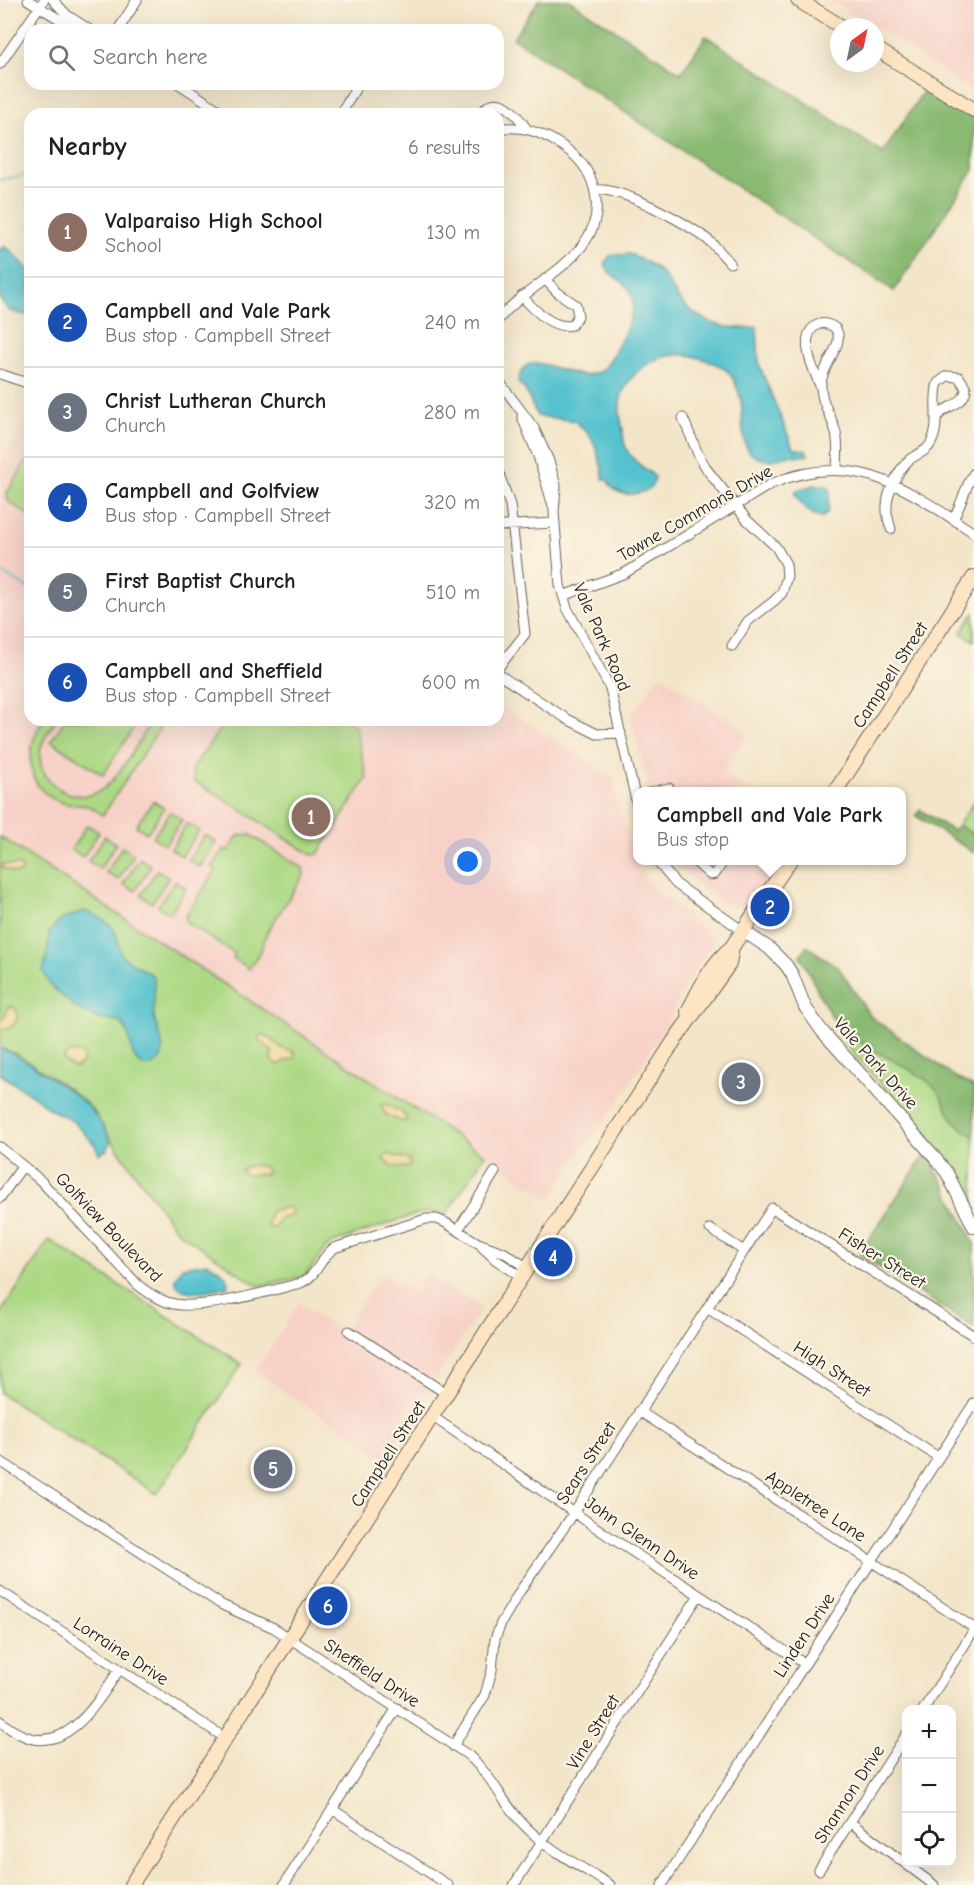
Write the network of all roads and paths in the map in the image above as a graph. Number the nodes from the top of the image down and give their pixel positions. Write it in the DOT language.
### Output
graph roads {
  1 [pos="28,0"];
  2 [pos="53,0"];
  3 [pos="137,0"];
  4 [pos="798,0"];
  5 [pos="42,4"];
  6 [pos="830,20"];
  7 [pos="28,24"];
  8 [pos="69,24"];
  9 [pos="81,24"];
  10 [pos="122,24"];
  11 [pos="24,30"];
  12 [pos="884,54"];
  13 [pos="0,64"];
  14 [pos="188,90"];
  15 [pos="355,90"];
  16 [pos="216,108"];
  17 [pos="344,108"];
  18 [pos="486,108"];
  19 [pos="974,110"];
  20 [pos="504,128"];
  21 [pos="526,128"];
  22 [pos="595,190"];
  23 [pos="730,263"];
  24 [pos="545,279"];
  25 [pos="522,296"];
  26 [pos="504,314"];
  27 [pos="0,374"];
  28 [pos="24,382"];
  29 [pos="821,388"];
  30 [pos="504,389"];
  31 [pos="683,418"];
  32 [pos="936,419"];
  33 [pos="837,471"];
  34 [pos="974,473"];
  35 [pos="895,484"];
  36 [pos="504,488"];
  37 [pos="735,505"];
  38 [pos="953,519"];
  39 [pos="555,523"];
  40 [pos="512,525"];
  41 [pos="504,526"];
  42 [pos="891,529"];
  43 [pos="974,533"];
  44 [pos="974,577"];
  45 [pos="563,596"];
  46 [pos="732,646"];
  47 [pos="504,660"];
  48 [pos="504,678"];
  49 [pos="621,733"];
  50 [pos="634,787"];
  51 [pos="838,787"];
  52 [pos="659,865"];
  53 [pos="698,865"];
  54 [pos="721,865"];
  55 [pos="787,865"];
  56 [pos="743,931"];
  57 [pos="0,1147"];
  58 [pos="22,1167"];
  59 [pos="495,1172"];
  60 [pos="0,1198"];
  61 [pos="772,1208"];
  62 [pos="974,1227"];
  63 [pos="710,1229"];
  64 [pos="458,1230"];
  65 [pos="744,1251"];
  66 [pos="525,1273"];
  67 [pos="707,1308"];
  68 [pos="349,1331"];
  69 [pos="974,1336"];
  70 [pos="447,1394"];
  71 [pos="974,1403"];
  72 [pos="639,1411"];
  73 [pos="433,1417"];
  74 [pos="938,1457"];
  75 [pos="0,1461"];
  76 [pos="574,1513"];
  77 [pos="871,1561"];
  78 [pos="0,1591"];
  79 [pos="699,1595"];
  80 [pos="974,1629"];
  81 [pos="290,1639"];
  82 [pos="805,1664"];
  83 [pos="119,1670"];
  84 [pos="926,1705"];
  85 [pos="397,1708"];
  86 [pos="0,1721"];
  87 [pos="225,1738"];
  88 [pos="902,1741"];
  89 [pos="453,1746"];
  90 [pos="333,1809"];
  91 [pos="850,1822"];
  92 [pos="543,1841"];
  93 [pos="819,1870"];
  94 [pos="131,1885"];
  95 [pos="284,1885"];
  96 [pos="448,1885"];
  97 [pos="514,1885"];
  98 [pos="610,1885"];
  99 [pos="663,1885"];
  100 [pos="934,1885"];
  1 -- 5 [label="street"];
  2 -- 9 [label="street"];
  3 -- 10 [label="street"];
  4 -- 6 [label="main road"];
  5 -- 7 [label="street"];
  5 -- 8 [label="street"];
  11 -- 13 [label="street"];
  12 -- 19 [label="main road"];
  14 -- 16 [label="street"];
  15 -- 17 [label="street"];
  18 -- 21 [label="street"];
  20 -- 21 [label="street"];
  21 -- 22 [label="street"];
  22 -- 23 [label="street"];
  22 -- 24 [label="street"];
  24 -- 25 [label="street"];
  24 -- 25 [label="street"];
  25 -- 26 [label="street"];
  27 -- 28 [label="street"];
  29 -- 29 [label="street"];
  29 -- 33 [label="street"];
  30 -- 39 [label="street, Vale Park Road"];
  31 -- 37 [label="street"];
  32 -- 32 [label="street"];
  32 -- 35 [label="street"];
  33 -- 35 [label="street, Towne Commons Drive"];
  33 -- 37 [label="street, Towne Commons Drive"];
  34 -- 38 [label="street"];
  35 -- 38 [label="street, Towne Commons Drive"];
  35 -- 42 [label="street"];
  36 -- 40 [label="street"];
  37 -- 45 [label="street, Towne Commons Drive"];
  37 -- 46 [label="street"];
  38 -- 43 [label="street, Towne Commons Drive"];
  39 -- 40 [label="street"];
  39 -- 45 [label="street, Vale Park Road"];
  40 -- 41 [label="street"];
  40 -- 47 [label="street"];
  44 -- 51 [label="main road, Campbell Street"];
  45 -- 49 [label="street, Vale Park Road"];
  48 -- 49 [label="street"];
  49 -- 50 [label="street, Vale Park Road"];
  52 -- 56 [label="street"];
  53 -- 54 [label="street"];
  55 -- 56 [label="main road, Campbell Street"];
  56 -- 62 [label="street, Vale Park Drive"];
  56 -- 66 [label="main road, Campbell Street"];
  57 -- 58 [label="street, Golfview Boulevard"];
  58 -- 60 [label="street"];
  58 -- 64 [label="street, Golfview Boulevard"];
  59 -- 64 [label="street"];
  61 -- 65 [label="street, Sears Street"];
  61 -- 69 [label="street, Fisher Street"];
  63 -- 65 [label="street"];
  64 -- 66 [label="street, Golfview Boulevard"];
  65 -- 67 [label="street, Sears Street"];
  66 -- 70 [label="main road, Campbell Street"];
  67 -- 72 [label="street, Sears Street"];
  67 -- 74 [label="street, High Street"];
  68 -- 70 [label="street"];
  70 -- 73 [label="main road, Campbell Street"];
  71 -- 74 [label="street, Linden Drive"];
  72 -- 76 [label="street, Sears Street"];
  72 -- 77 [label="street, Appletree Lane"];
  73 -- 76 [label="street, John Glenn Drive"];
  73 -- 81 [label="main road, Campbell Street"];
  74 -- 77 [label="street, Linden Drive"];
  75 -- 81 [label="street, Sheffield Drive"];
  76 -- 79 [label="street, John Glenn Drive"];
  76 -- 89 [label="street, Sears Street"];
  77 -- 80 [label="street, Appletree Lane"];
  77 -- 82 [label="street, Linden Drive"];
  78 -- 83 [label="street, Lorraine Drive"];
  79 -- 82 [label="street, John Glenn Drive"];
  79 -- 92 [label="street, Vine Street"];
  80 -- 84 [label="street"];
  81 -- 85 [label="street, Sheffield Drive"];
  81 -- 87 [label="main road, Campbell Street"];
  82 -- 99 [label="street, Linden Drive"];
  83 -- 86 [label="street"];
  83 -- 87 [label="street, Lorraine Drive"];
  85 -- 89 [label="street, Sheffield Drive"];
  85 -- 90 [label="street"];
  87 -- 94 [label="main road, Campbell Street"];
  88 -- 91 [label="street, Shannon Drive"];
  89 -- 92 [label="street, Sheffield Drive"];
  90 -- 95 [label="street"];
  90 -- 96 [label="street"];
  91 -- 93 [label="street, Shannon Drive"];
  91 -- 100 [label="street"];
  92 -- 97 [label="street, Vine Street"];
  92 -- 98 [label="street, Sheffield Drive"];
}
